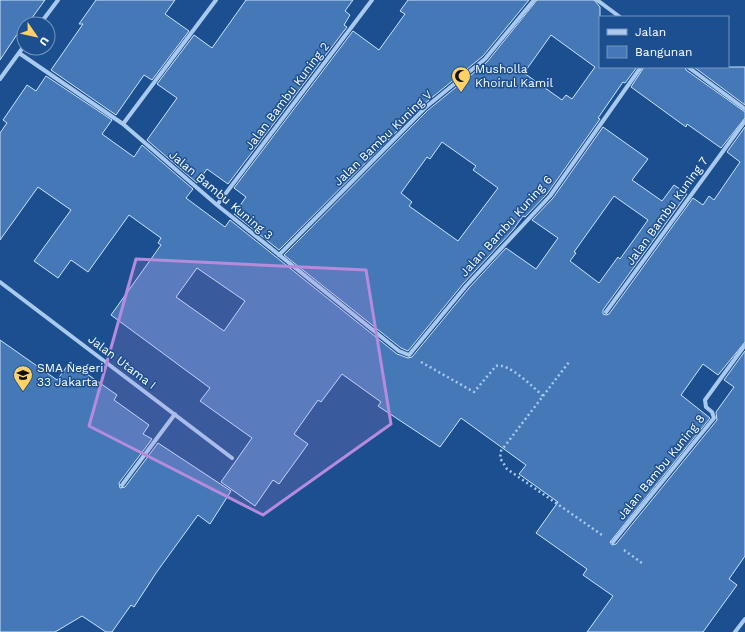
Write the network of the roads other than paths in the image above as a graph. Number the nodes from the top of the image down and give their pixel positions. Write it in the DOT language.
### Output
graph roads {
  1 [pos="58,0"];
  2 [pos="216,0"];
  3 [pos="372,0"];
  4 [pos="534,0"];
  5 [pos="597,0"];
  6 [pos="46,16"];
  7 [pos="619,16"];
  8 [pos="17,56"];
  9 [pos="23,56"];
  10 [pos="640,68"];
  11 [pos="689,68"];
  12 [pos="0,79"];
  13 [pos="745,109"];
  14 [pos="745,121"];
  15 [pos="123,124"];
  16 [pos="217,205"];
  17 [pos="279,255"];
  18 [pos="0,282"];
  19 [pos="606,312"];
  20 [pos="745,345"];
  21 [pos="409,355"];
  22 [pos="175,414"];
  23 [pos="232,458"];
  24 [pos="122,485"];
  25 [pos="613,542"];
  26 [pos="745,619"];
  27 [pos="735,632"];
  1 -- 6 [label="street"];
  2 -- 15 [label="street"];
  3 -- 16 [label="street, Jalan Bambu Kuning 2"];
  4 -- 17 [label="street, Jalan Bambu Kuning V"];
  5 -- 7 [label="street"];
  8 -- 12 [label="street"];
  9 -- 15 [label="street, Jalan Bambu Kuning 3"];
  10 -- 21 [label="street, Jalan Bambu Kuning 6"];
  11 -- 13 [label="street"];
  14 -- 19 [label="street, Jalan Bambu Kuning 7"];
  15 -- 16 [label="street, Jalan Bambu Kuning 3"];
  16 -- 17 [label="street, Jalan Bambu Kuning 3"];
  17 -- 21 [label="street, Jalan Bambu Kuning 3"];
  18 -- 22 [label="street, Jalan Utama I"];
  20 -- 25 [label="street, Jalan Bambu Kuning 8"];
  22 -- 23 [label="street, Jalan Utama I"];
  22 -- 24 [label="street"];
  26 -- 27 [label="street"];
}
